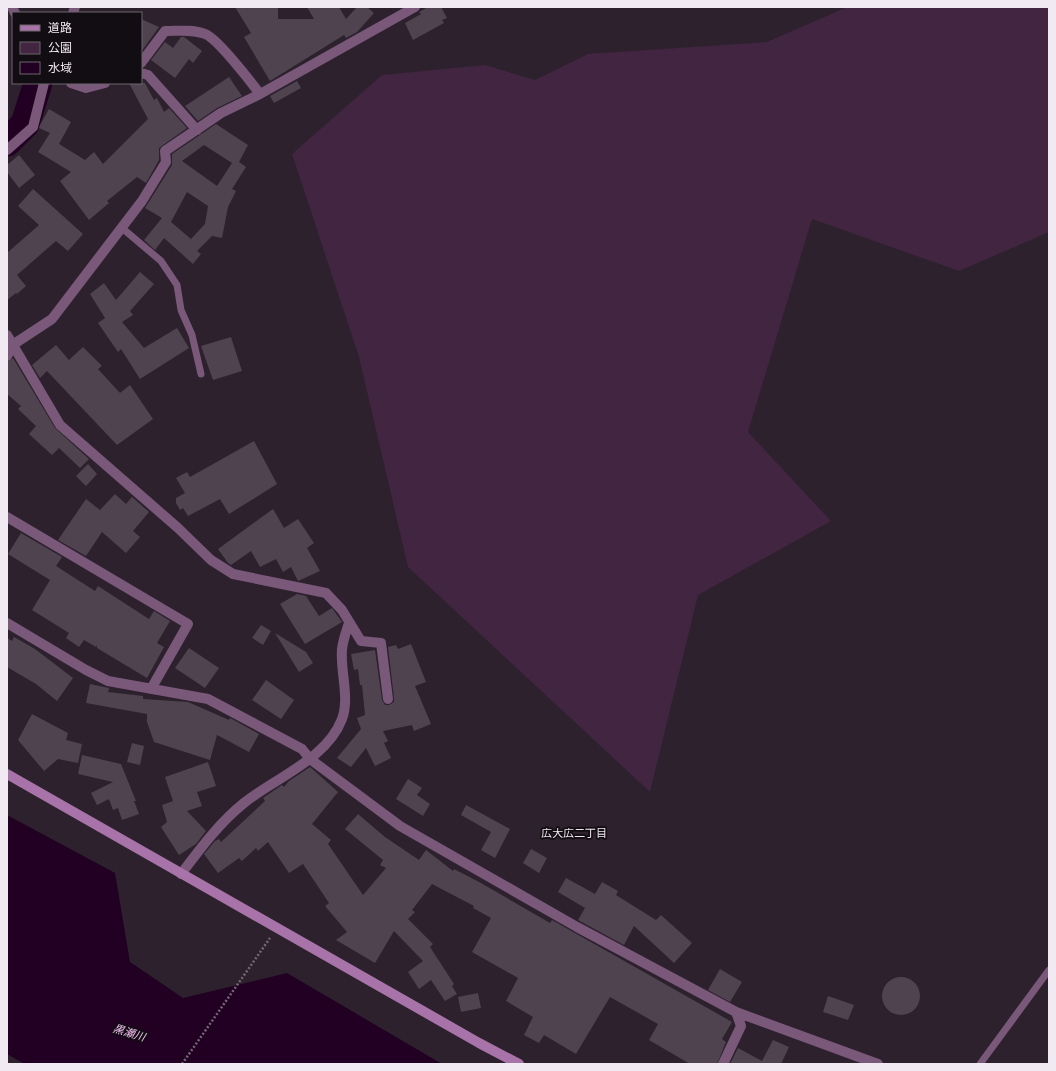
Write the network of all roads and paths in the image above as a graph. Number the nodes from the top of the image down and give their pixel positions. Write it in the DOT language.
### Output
graph roads {
  1 [pos="415,7"];
  2 [pos="142,63"];
  3 [pos="142,72"];
  4 [pos="44,84"];
  5 [pos="74,84"];
  6 [pos="101,84"];
  7 [pos="260,94"];
  8 [pos="197,130"];
  9 [pos="7,150"];
  10 [pos="122,228"];
  11 [pos="7,335"];
  12 [pos="14,344"];
  13 [pos="7,356"];
  14 [pos="202,374"];
  15 [pos="7,517"];
  16 [pos="7,623"];
  17 [pos="349,623"];
  18 [pos="150,689"];
  19 [pos="388,699"];
  20 [pos="310,759"];
  21 [pos="7,774"];
  22 [pos="181,874"];
  23 [pos="271,937"];
  24 [pos="1049,970"];
  25 [pos="736,1012"];
  26 [pos="182,1064"];
  27 [pos="519,1064"];
  28 [pos="723,1064"];
  29 [pos="878,1064"];
  30 [pos="980,1064"];
  1 -- 7 [label="street"];
  2 -- 7 [label="street"];
  3 -- 8 [label="street"];
  4 -- 9 [label="street"];
  5 -- 6 [label="street"];
  7 -- 8 [label="street"];
  8 -- 10 [label="street"];
  10 -- 12 [label="street"];
  10 -- 14 [label="lane"];
  11 -- 12 [label="street"];
  12 -- 13 [label="street"];
  12 -- 17 [label="street"];
  15 -- 18 [label="street"];
  16 -- 18 [label="street"];
  17 -- 19 [label="street"];
  17 -- 20 [label="street"];
  18 -- 20 [label="street"];
  20 -- 22 [label="street"];
  20 -- 25 [label="street"];
  21 -- 22 [label="street"];
  22 -- 27 [label="street"];
  23 -- 26 [label="path"];
  24 -- 30 [label="lane"];
  25 -- 28 [label="street"];
  25 -- 29 [label="street"];
}
